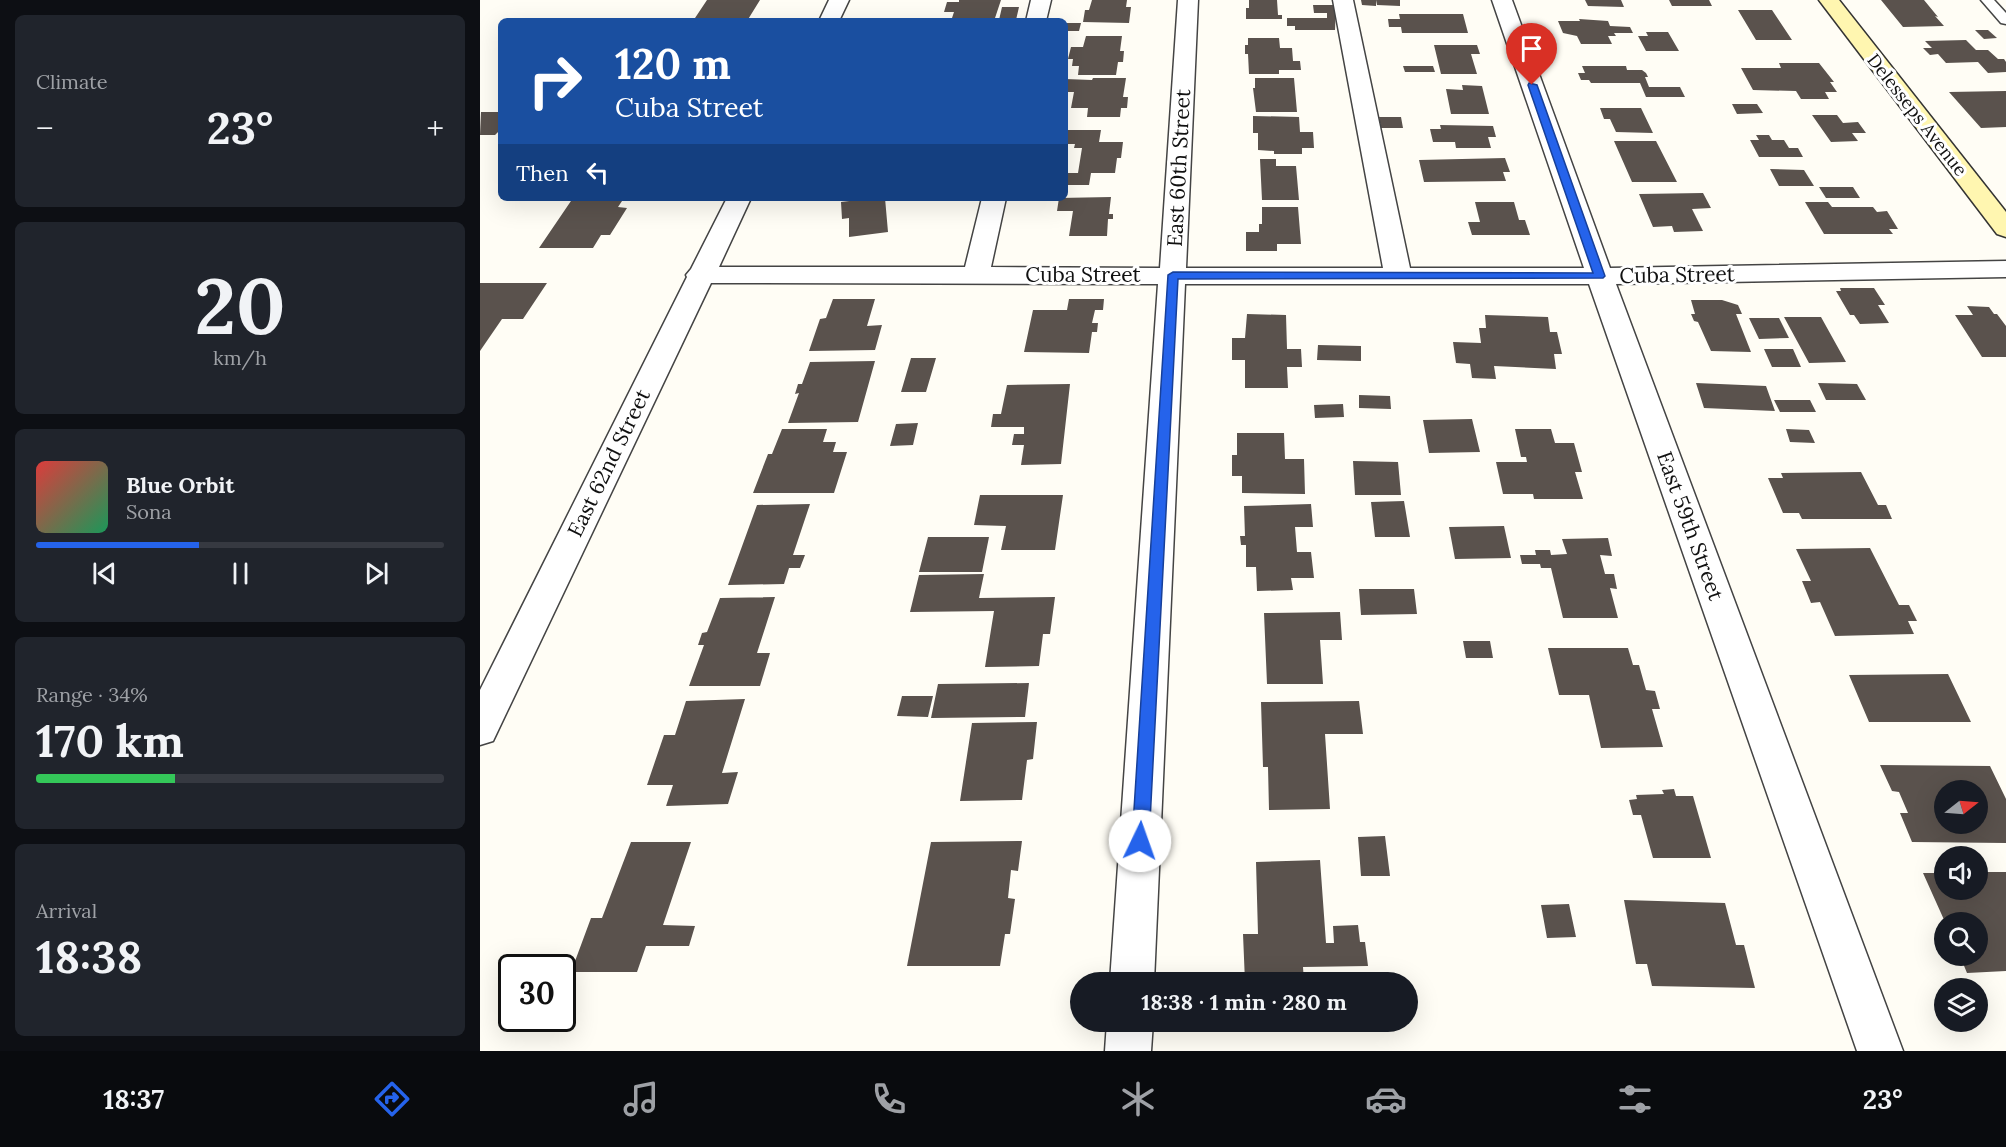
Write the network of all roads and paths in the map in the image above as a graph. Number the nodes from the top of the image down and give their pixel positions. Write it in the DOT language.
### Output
graph roads {
  1 [pos="839,0"];
  2 [pos="1041,0"];
  3 [pos="1188,0"];
  4 [pos="1343,0"];
  5 [pos="1502,0"];
  6 [pos="1829,0"];
  7 [pos="1987,0"];
  8 [pos="830,18"];
  9 [pos="1037,18"];
  10 [pos="2006,20"];
  11 [pos="737,201"];
  12 [pos="993,201"];
  13 [pos="2006,229"];
  14 [pos="2006,269"];
  15 [pos="699,275"];
  16 [pos="976,275"];
  17 [pos="1173,275"];
  18 [pos="1398,276"];
  19 [pos="1599,276"];
  20 [pos="480,729"];
  21 [pos="1133,972"];
  22 [pos="1129,1032"];
  23 [pos="1128,1051"];
  24 [pos="1881,1051"];
  1 -- 8 [label="street"];
  2 -- 9 [label="street"];
  3 -- 17 [label="street, East 60th Street"];
  4 -- 18 [label="street"];
  5 -- 19 [label="street, East 59th Street"];
  6 -- 13 [label="main road, Delesseps Avenue"];
  7 -- 10 [label="lane"];
  11 -- 15 [label="street, East 62nd Street"];
  12 -- 16 [label="street"];
  14 -- 19 [label="street, Cuba Street"];
  15 -- 16 [label="street, Cuba Street"];
  15 -- 20 [label="street, East 62nd Street"];
  16 -- 17 [label="street, Cuba Street"];
  17 -- 18 [label="street, Cuba Street"];
  17 -- 21 [label="street, East 60th Street"];
  18 -- 19 [label="street, Cuba Street"];
  19 -- 24 [label="street, East 59th Street"];
  22 -- 23 [label="street"];
}
